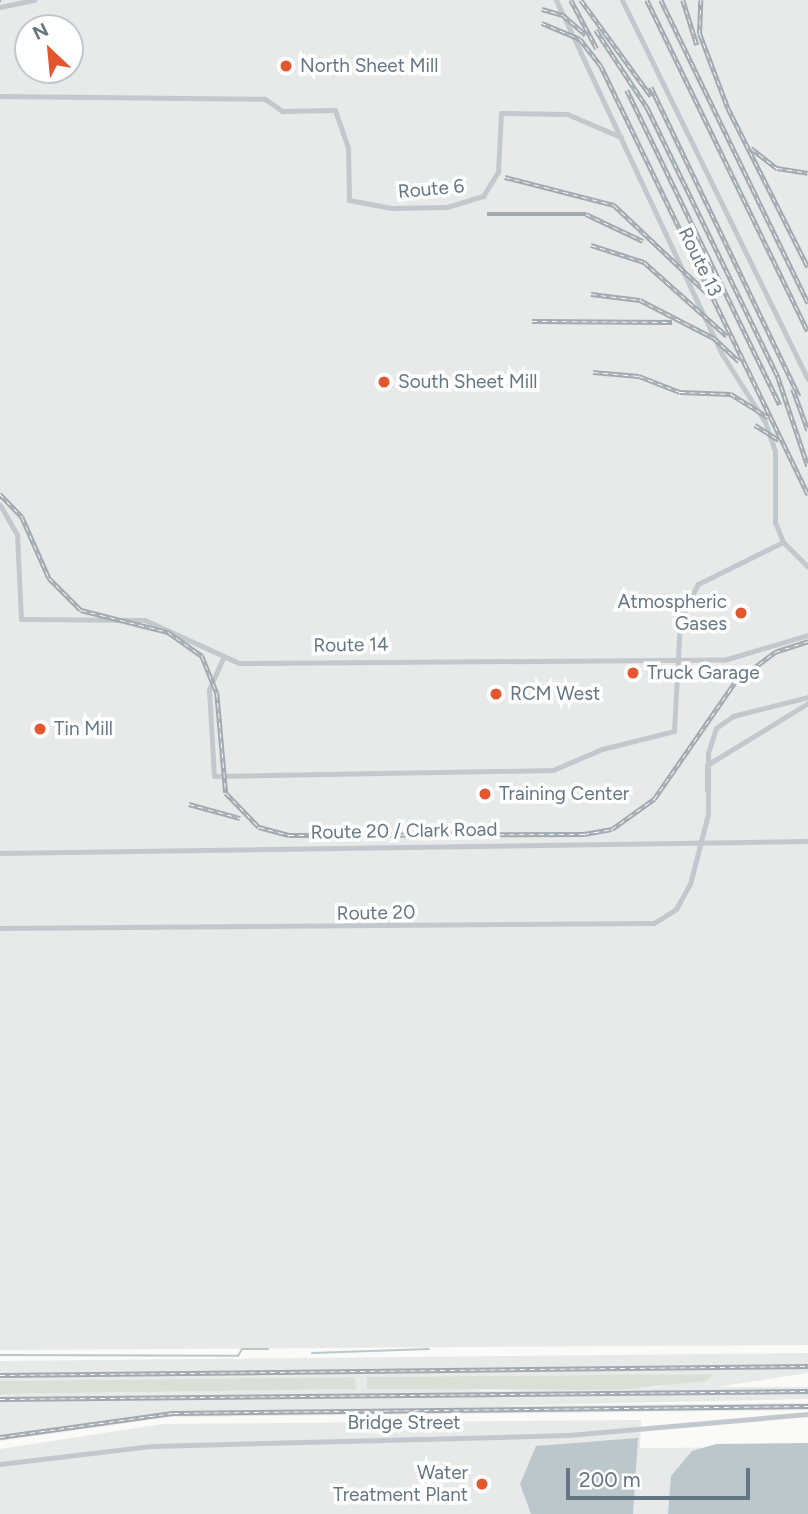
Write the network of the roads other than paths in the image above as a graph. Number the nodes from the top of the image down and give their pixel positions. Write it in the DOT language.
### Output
graph roads {
  1 [pos="34,0"];
  2 [pos="556,0"];
  3 [pos="622,0"];
  4 [pos="0,6"];
  5 [pos="0,96"];
  6 [pos="621,137"];
  7 [pos="808,379"];
  8 [pos="0,505"];
  9 [pos="783,542"];
  10 [pos="808,567"];
  11 [pos="808,635"];
  12 [pos="223,658"];
  13 [pos="679,659"];
  14 [pos="808,697"];
  15 [pos="808,703"];
  16 [pos="707,765"];
  17 [pos="808,841"];
  18 [pos="700,842"];
  19 [pos="0,853"];
  20 [pos="0,928"];
  21 [pos="808,1414"];
  22 [pos="0,1464"];
  1 -- 4 [label="street"];
  2 -- 6 [label="street, Route 13"];
  3 -- 7 [label="street"];
  5 -- 6 [label="street, Route 6"];
  6 -- 9 [label="street, Route 13"];
  8 -- 12 [label="street, Route 14"];
  9 -- 10 [label="street"];
  9 -- 13 [label="street"];
  11 -- 13 [label="street, Route 14"];
  12 -- 13 [label="street, Route 14"];
  12 -- 13 [label="street"];
  14 -- 16 [label="street"];
  15 -- 16 [label="street"];
  16 -- 18 [label="street"];
  17 -- 18 [label="street, Route 20 / Clark Road"];
  18 -- 19 [label="street, Route 20 / Clark Road"];
  18 -- 20 [label="street, Route 20"];
  21 -- 22 [label="street, Bridge Street"];
}
